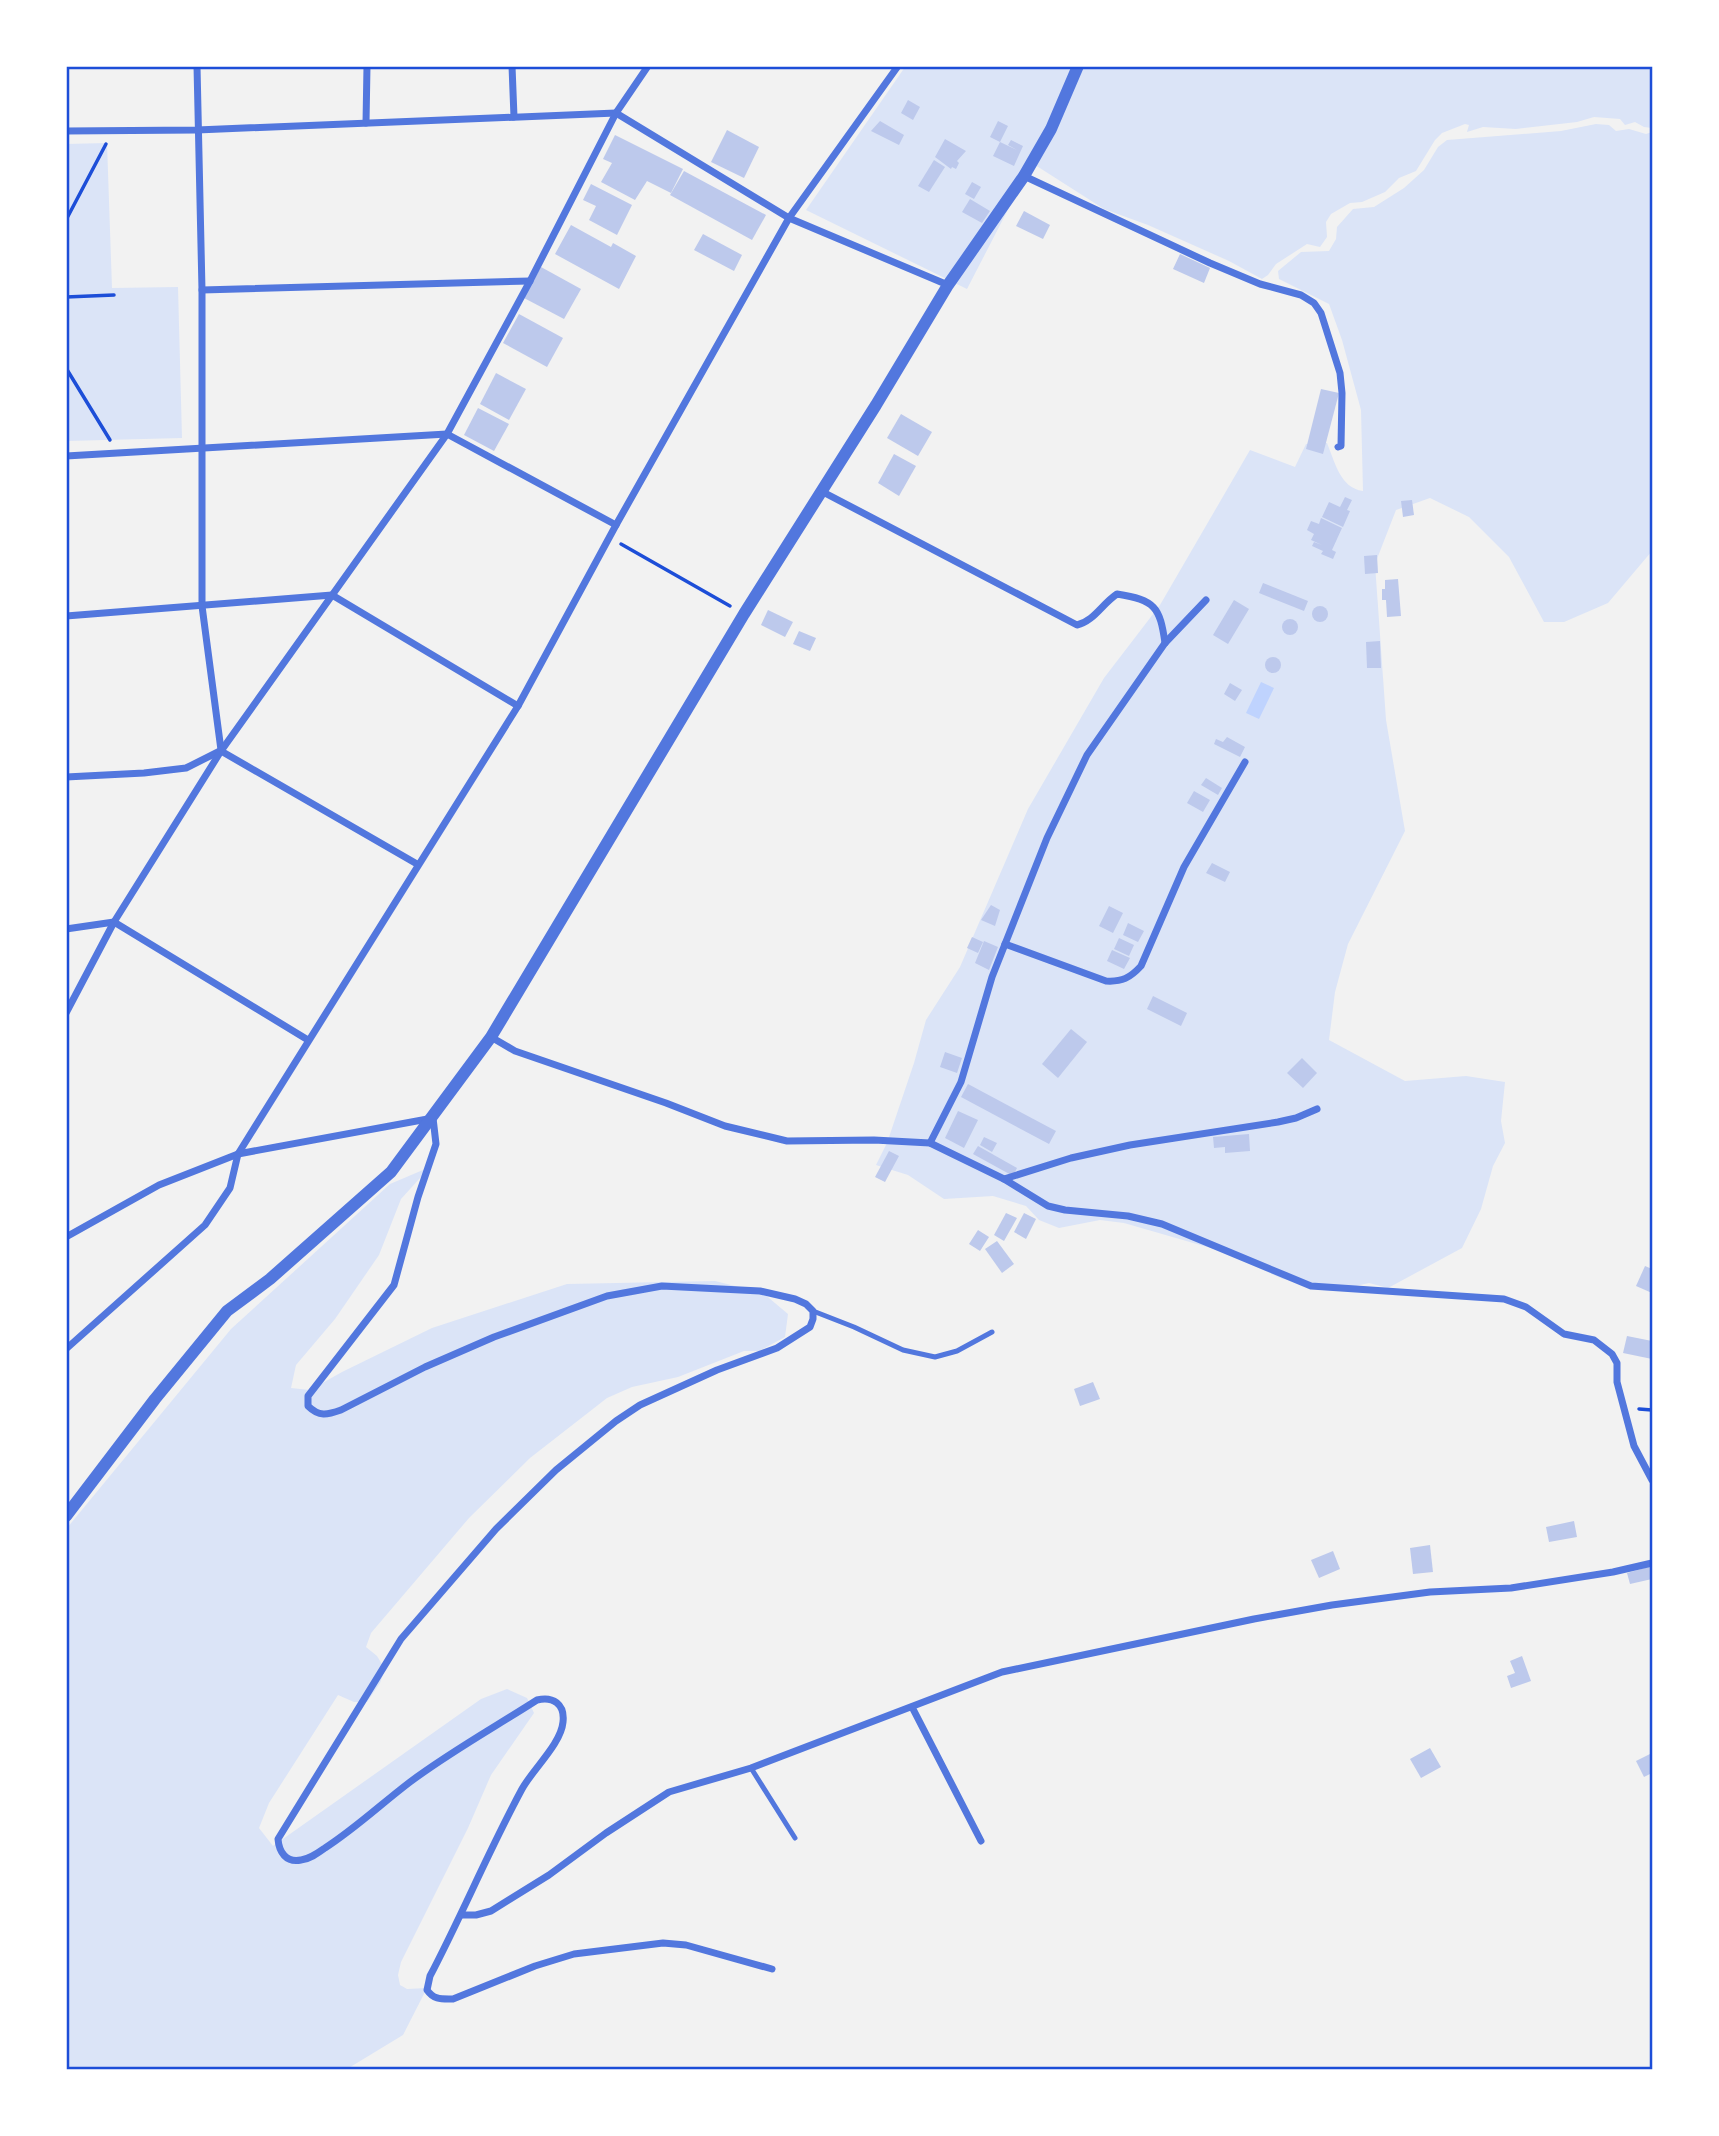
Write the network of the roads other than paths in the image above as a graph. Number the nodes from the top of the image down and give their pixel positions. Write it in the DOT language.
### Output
graph roads {
  1 [pos="197,66"];
  2 [pos="367,66"];
  3 [pos="512,66"];
  4 [pos="648,66"];
  5 [pos="898,66"];
  6 [pos="1078,66"];
  7 [pos="615,113"];
  8 [pos="514,117"];
  9 [pos="366,123"];
  10 [pos="197,130"];
  11 [pos="66,131"];
  12 [pos="1024,176"];
  13 [pos="789,218"];
  14 [pos="530,281"];
  15 [pos="948,285"];
  16 [pos="202,290"];
  17 [pos="447,434"];
  18 [pos="1338,447"];
  19 [pos="202,449"];
  20 [pos="66,456"];
  21 [pos="821,491"];
  22 [pos="616,525"];
  23 [pos="332,595"];
  24 [pos="1206,600"];
  25 [pos="202,606"];
  26 [pos="66,616"];
  27 [pos="1165,643"];
  28 [pos="518,706"];
  29 [pos="221,751"];
  30 [pos="1245,762"];
  31 [pos="66,777"];
  32 [pos="417,864"];
  33 [pos="114,922"];
  34 [pos="66,929"];
  35 [pos="1005,944"];
  36 [pos="66,1013"];
  37 [pos="491,1037"];
  38 [pos="308,1040"];
  39 [pos="1317,1109"];
  40 [pos="433,1118"];
  41 [pos="930,1143"];
  42 [pos="238,1154"];
  43 [pos="1004,1180"];
  44 [pos="66,1237"];
  45 [pos="813,1311"];
  46 [pos="992,1332"];
  47 [pos="66,1349"];
  48 [pos="1653,1480"];
  49 [pos="66,1516"];
  50 [pos="1653,1563"];
  51 [pos="912,1707"];
  52 [pos="751,1768"];
  53 [pos="796,1838"];
  54 [pos="981,1840"];
  55 [pos="461,1915"];
  56 [pos="772,1969"];
  1 -- 10 [label="street"];
  2 -- 9 [label="street"];
  3 -- 8 [label="street"];
  4 -- 7 [label="street"];
  5 -- 13 [label="street"];
  6 -- 12 [label="street"];
  7 -- 8 [label="street"];
  7 -- 13 [label="street"];
  7 -- 14 [label="street"];
  8 -- 9 [label="street"];
  9 -- 10 [label="street"];
  10 -- 11 [label="street"];
  10 -- 16 [label="street"];
  12 -- 15 [label="street"];
  12 -- 18 [label="street"];
  13 -- 15 [label="street"];
  13 -- 22 [label="street"];
  14 -- 16 [label="street"];
  14 -- 17 [label="street"];
  15 -- 21 [label="street"];
  16 -- 19 [label="street"];
  17 -- 19 [label="street"];
  17 -- 22 [label="street"];
  17 -- 23 [label="street"];
  19 -- 20 [label="street"];
  19 -- 25 [label="street"];
  21 -- 27 [label="street"];
  21 -- 37 [label="street"];
  22 -- 28 [label="street"];
  23 -- 25 [label="street"];
  23 -- 28 [label="street"];
  23 -- 29 [label="street"];
  24 -- 27 [label="street"];
  25 -- 26 [label="street"];
  25 -- 29 [label="street"];
  27 -- 35 [label="street"];
  28 -- 32 [label="street"];
  29 -- 31 [label="street"];
  29 -- 32 [label="street"];
  29 -- 33 [label="street"];
  30 -- 35 [label="street"];
  32 -- 38 [label="street"];
  33 -- 34 [label="street"];
  33 -- 36 [label="street"];
  33 -- 38 [label="street"];
  35 -- 41 [label="street"];
  37 -- 40 [label="street"];
  37 -- 41 [label="street"];
  38 -- 42 [label="street"];
  39 -- 43 [label="street"];
  40 -- 42 [label="street"];
  40 -- 45 [label="street"];
  40 -- 49 [label="street"];
  41 -- 43 [label="street"];
  42 -- 44 [label="street"];
  42 -- 47 [label="street"];
  43 -- 48 [label="street"];
  45 -- 46 [label="lane"];
  45 -- 55 [label="street"];
  50 -- 51 [label="street"];
  51 -- 52 [label="street"];
  51 -- 54 [label="street"];
  52 -- 53 [label="lane"];
  52 -- 55 [label="street"];
  55 -- 56 [label="street"];
}
